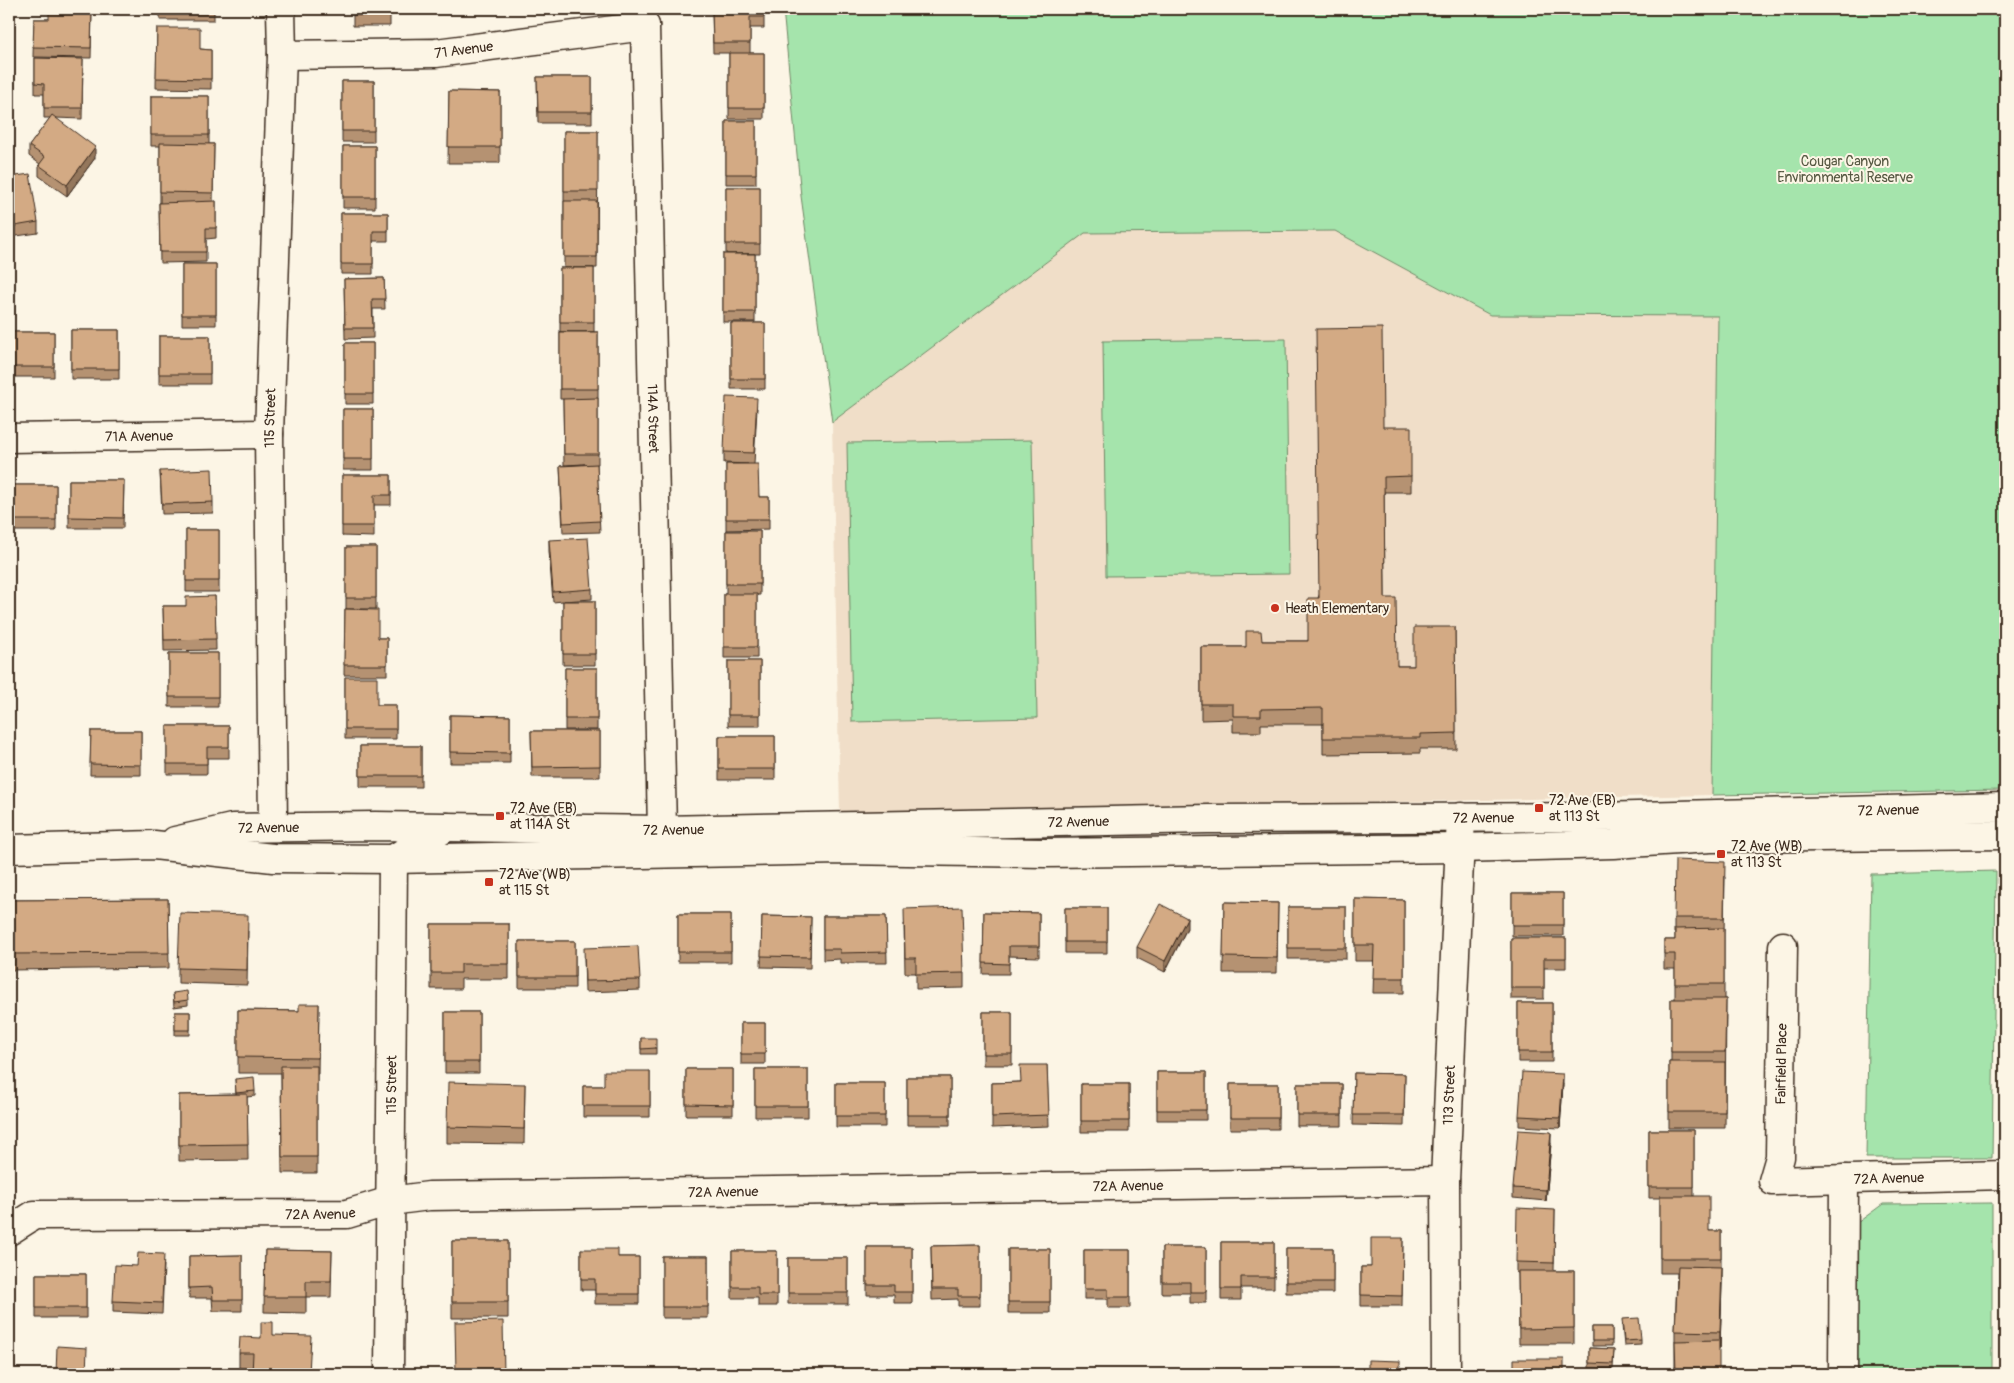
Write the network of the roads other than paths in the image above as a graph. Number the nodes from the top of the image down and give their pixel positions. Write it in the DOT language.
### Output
graph roads {
  1 [pos="281,9"];
  2 [pos="642,17"];
  3 [pos="282,55"];
  4 [pos="270,434"];
  5 [pos="9,438"];
  6 [pos="2005,807"];
  7 [pos="1461,817"];
  8 [pos="447,827"];
  9 [pos="273,828"];
  10 [pos="662,830"];
  11 [pos="2005,835"];
  12 [pos="154,845"];
  13 [pos="1460,848"];
  14 [pos="9,849"];
  15 [pos="393,859"];
  16 [pos="1783,946"];
  17 [pos="2005,1176"];
  18 [pos="1844,1179"];
  19 [pos="1445,1180"];
  20 [pos="1773,1180"];
  21 [pos="390,1201"];
  22 [pos="9,1231"];
  23 [pos="389,1374"];
  24 [pos="1446,1374"];
  25 [pos="1843,1374"];
  1 -- 3 [label="street, 115 Street"];
  2 -- 3 [label="street, 71 Avenue"];
  2 -- 10 [label="street, 114A Street"];
  3 -- 4 [label="street, 115 Street"];
  4 -- 5 [label="street, 71A Avenue"];
  4 -- 9 [label="street, 115 Street"];
  6 -- 7 [label="street, 72 Avenue"];
  7 -- 10 [label="street, 72 Avenue"];
  7 -- 13 [label="street, 113 Street"];
  8 -- 9 [label="street, 72 Avenue"];
  8 -- 10 [label="street, 72 Avenue"];
  8 -- 15 [label="street"];
  9 -- 12 [label="street, 72 Avenue"];
  11 -- 13 [label="street, 72 Avenue"];
  12 -- 14 [label="street, 72 Avenue"];
  12 -- 15 [label="street, 72 Avenue"];
  13 -- 15 [label="street, 72 Avenue"];
  13 -- 19 [label="street, 113 Street"];
  15 -- 21 [label="street, 115 Street"];
  16 -- 20 [label="street, Fairfield Place"];
  17 -- 18 [label="street, 72A Avenue"];
  18 -- 20 [label="street, 72A Avenue"];
  18 -- 25 [label="street"];
  19 -- 21 [label="street, 72A Avenue"];
  19 -- 24 [label="street, 113 Street"];
  21 -- 22 [label="street, 72A Avenue"];
  21 -- 23 [label="street, 115 Street"];
}
